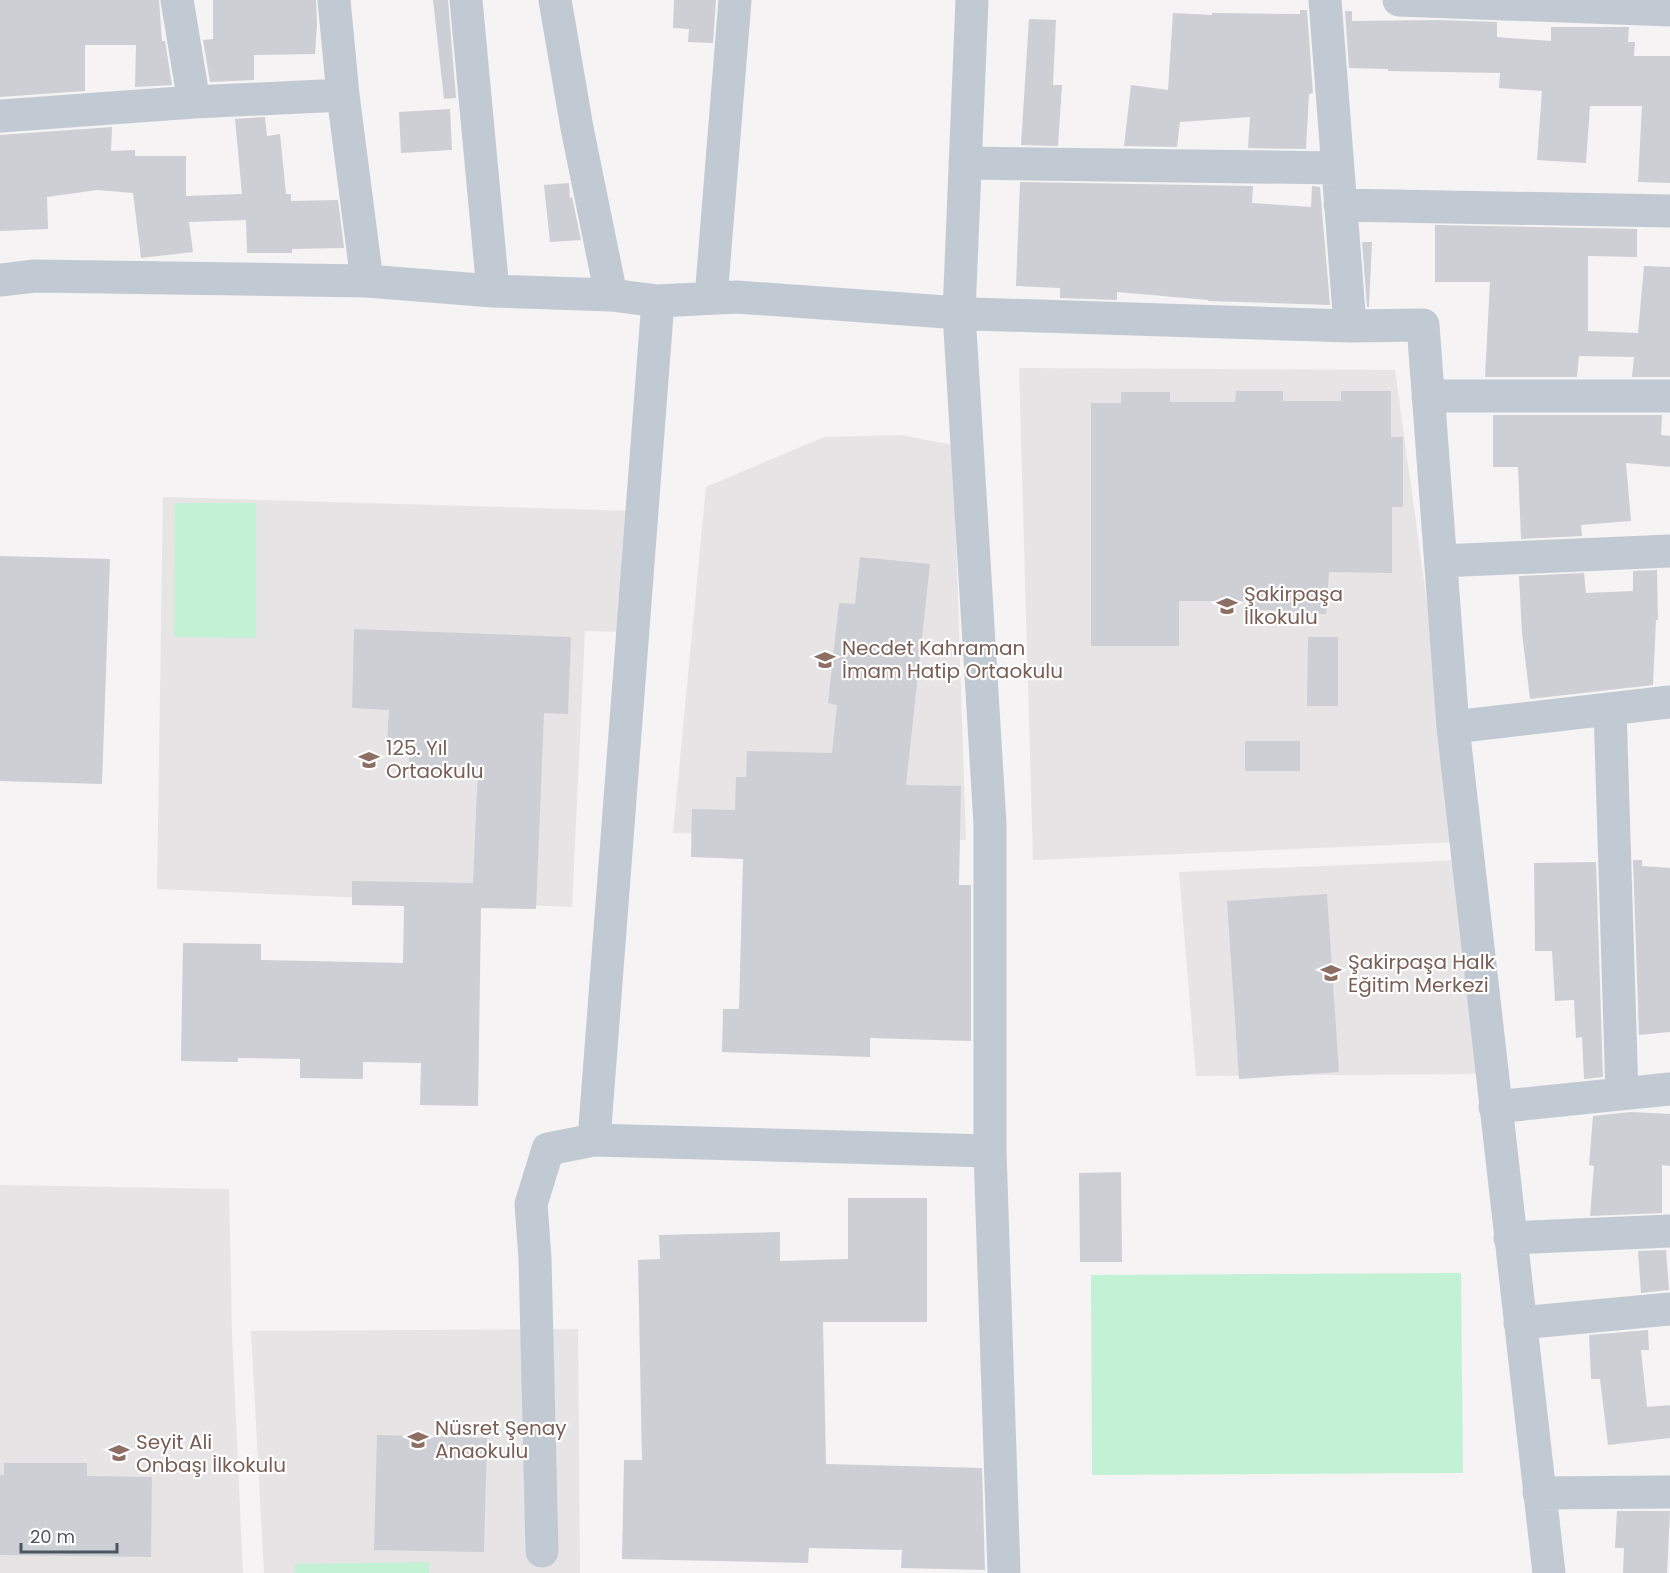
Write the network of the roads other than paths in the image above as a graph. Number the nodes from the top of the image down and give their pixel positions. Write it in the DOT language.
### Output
graph roads {
  1 [pos="177,0"];
  2 [pos="334,0"];
  3 [pos="466,0"];
  4 [pos="555,0"];
  5 [pos="735,0"];
  6 [pos="972,0"];
  7 [pos="1325,0"];
  8 [pos="1399,0"];
  9 [pos="1670,10"];
  10 [pos="343,95"];
  11 [pos="194,102"];
  12 [pos="0,116"];
  13 [pos="965,163"];
  14 [pos="1337,168"];
  15 [pos="1340,205"];
  16 [pos="1670,211"];
  17 [pos="0,280"];
  18 [pos="367,280"];
  19 [pos="494,291"];
  20 [pos="611,295"];
  21 [pos="711,298"];
  22 [pos="658,302"];
  23 [pos="959,313"];
  24 [pos="1350,326"];
  25 [pos="1428,396"];
  26 [pos="1670,396"];
  27 [pos="1670,551"];
  28 [pos="1441,561"];
  29 [pos="1670,702"];
  30 [pos="1611,709"];
  31 [pos="1452,727"];
  32 [pos="1670,1089"];
  33 [pos="1622,1094"];
  34 [pos="1495,1107"];
  35 [pos="594,1140"];
  36 [pos="990,1151"];
  37 [pos="1670,1231"];
  38 [pos="1510,1238"];
  39 [pos="1670,1309"];
  40 [pos="1520,1323"];
  41 [pos="1670,1492"];
  42 [pos="1539,1493"];
  43 [pos="542,1551"];
  44 [pos="1004,1573"];
  45 [pos="1548,1573"];
  1 -- 11 [label="street"];
  2 -- 10 [label="street"];
  3 -- 19 [label="street"];
  4 -- 20 [label="street"];
  5 -- 21 [label="street"];
  6 -- 13 [label="street"];
  7 -- 14 [label="street"];
  8 -- 9 [label="street"];
  10 -- 11 [label="street"];
  10 -- 18 [label="street"];
  11 -- 12 [label="street"];
  13 -- 14 [label="street"];
  13 -- 23 [label="street"];
  14 -- 15 [label="street"];
  15 -- 16 [label="street"];
  15 -- 24 [label="street"];
  17 -- 18 [label="street"];
  18 -- 19 [label="street"];
  19 -- 20 [label="street"];
  20 -- 22 [label="street"];
  21 -- 22 [label="street"];
  21 -- 23 [label="street"];
  22 -- 35 [label="street"];
  23 -- 24 [label="street"];
  23 -- 36 [label="street"];
  24 -- 25 [label="street"];
  25 -- 26 [label="street"];
  25 -- 28 [label="street"];
  27 -- 28 [label="street"];
  28 -- 31 [label="street"];
  29 -- 30 [label="street"];
  30 -- 31 [label="street"];
  30 -- 33 [label="street"];
  31 -- 34 [label="street"];
  32 -- 33 [label="street"];
  33 -- 34 [label="street"];
  34 -- 38 [label="street"];
  35 -- 36 [label="street"];
  35 -- 43 [label="street"];
  36 -- 44 [label="street"];
  37 -- 38 [label="street"];
  38 -- 40 [label="street"];
  39 -- 40 [label="street"];
  40 -- 42 [label="street"];
  41 -- 42 [label="street"];
  42 -- 45 [label="street"];
}
